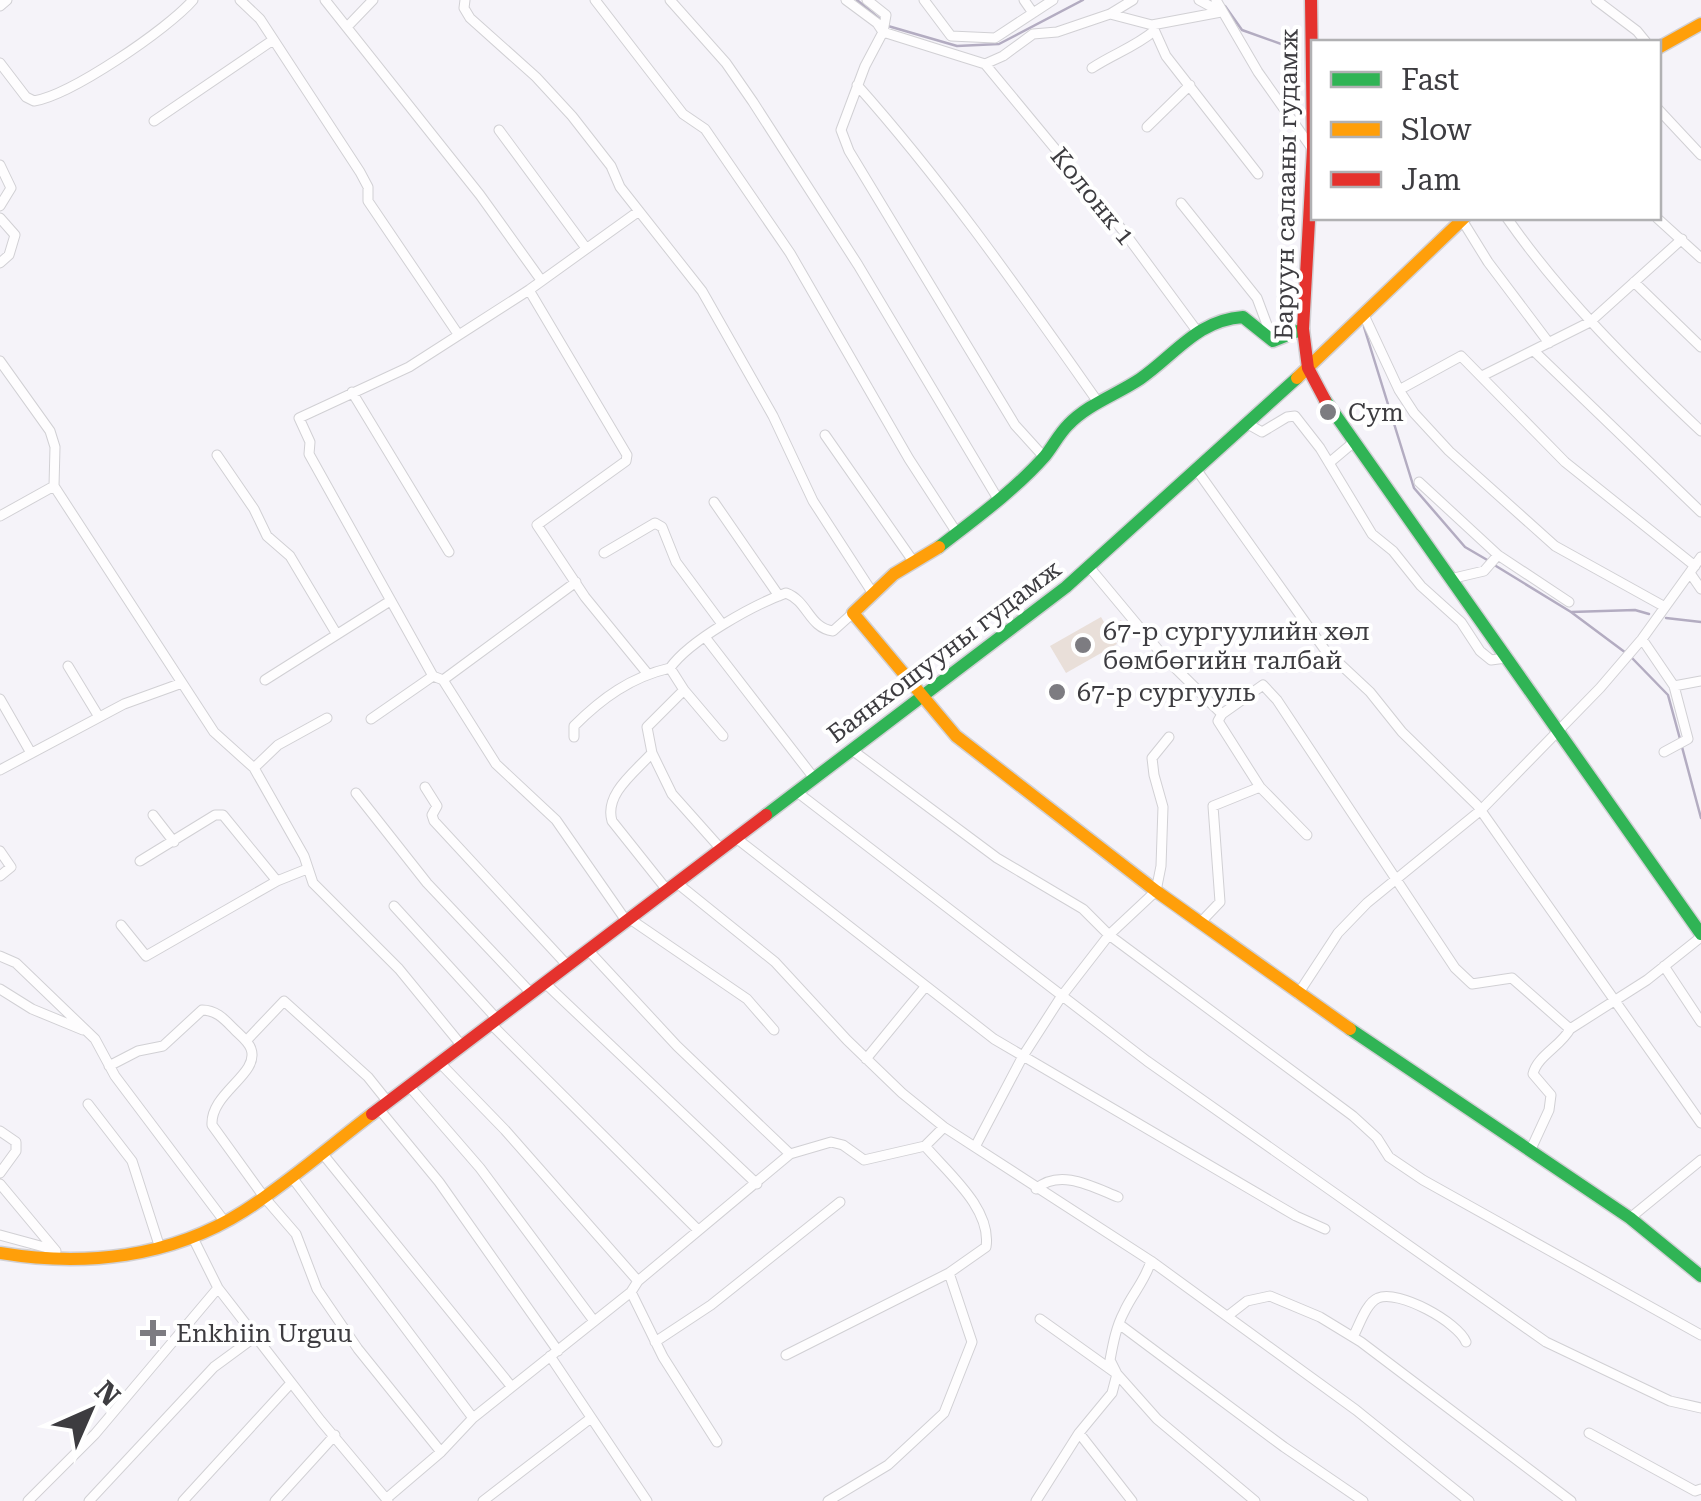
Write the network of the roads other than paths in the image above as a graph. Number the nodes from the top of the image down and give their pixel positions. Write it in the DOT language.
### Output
graph roads {
  1 [pos="7,0"];
  2 [pos="193,0"];
  3 [pos="240,0"];
  4 [pos="325,0"];
  5 [pos="373,0"];
  6 [pos="466,0"];
  7 [pos="595,0"];
  8 [pos="670,0"];
  9 [pos="846,0"];
  10 [pos="868,0"];
  11 [pos="924,0"];
  12 [pos="1024,0"];
  13 [pos="1053,0"];
  14 [pos="1133,0"];
  15 [pos="1200,0"];
  16 [pos="1216,0"];
  17 [pos="1311,0"];
  18 [pos="1596,0"];
  19 [pos="0,6"];
  20 [pos="1220,12"];
  21 [pos="1033,13"];
  22 [pos="1110,14"];
  23 [pos="1701,24"];
  24 [pos="884,26"];
  25 [pos="347,27"];
  26 [pos="1153,28"];
  27 [pos="273,40"];
  28 [pos="1312,40"];
  29 [pos="1644,40"];
  30 [pos="1661,46"];
  31 [pos="0,63"];
  32 [pos="985,64"];
  33 [pos="1092,68"];
  34 [pos="857,85"];
  35 [pos="1190,85"];
  36 [pos="1661,112"];
  37 [pos="154,121"];
  38 [pos="1147,127"];
  39 [pos="499,130"];
  40 [pos="1311,148"];
  41 [pos="1701,155"];
  42 [pos="0,165"];
  43 [pos="1311,169"];
  44 [pos="1258,174"];
  45 [pos="1181,203"];
  46 [pos="0,206"];
  47 [pos="639,212"];
  48 [pos="0,218"];
  49 [pos="1461,220"];
  50 [pos="1464,220"];
  51 [pos="1508,220"];
  52 [pos="1659,220"];
  53 [pos="1682,239"];
  54 [pos="586,248"];
  55 [pos="1701,258"];
  56 [pos="0,263"];
  57 [pos="541,280"];
  58 [pos="1634,282"];
  59 [pos="529,290"];
  60 [pos="1363,313"];
  61 [pos="1590,322"];
  62 [pos="1303,329"];
  63 [pos="1197,331"];
  64 [pos="458,334"];
  65 [pos="1273,341"];
  66 [pos="1549,342"];
  67 [pos="1701,347"];
  68 [pos="1534,351"];
  69 [pos="0,361"];
  70 [pos="1308,368"];
  71 [pos="1482,376"];
  72 [pos="1399,390"];
  73 [pos="352,392"];
  74 [pos="1098,402"];
  75 [pos="1246,423"];
  76 [pos="1701,431"];
  77 [pos="825,435"];
  78 [pos="1354,442"];
  79 [pos="218,455"];
  80 [pos="1044,458"];
  81 [pos="1329,463"];
  82 [pos="1196,470"];
  83 [pos="1418,482"];
  84 [pos="54,486"];
  85 [pos="998,499"];
  86 [pos="714,502"];
  87 [pos="1701,512"];
  88 [pos="0,516"];
  89 [pos="956,533"];
  90 [pos="449,552"];
  91 [pos="604,553"];
  92 [pos="913,561"];
  93 [pos="1494,562"];
  94 [pos="1695,565"];
  95 [pos="1090,568"];
  96 [pos="1450,579"];
  97 [pos="576,582"];
  98 [pos="1701,589"];
  99 [pos="872,592"];
  100 [pos="779,596"];
  101 [pos="390,601"];
  102 [pos="1569,602"];
  103 [pos="1665,607"];
  104 [pos="853,613"];
  105 [pos="722,624"];
  106 [pos="336,633"];
  107 [pos="706,636"];
  108 [pos="1642,639"];
  109 [pos="1506,658"];
  110 [pos="68,666"];
  111 [pos="670,668"];
  112 [pos="647,673"];
  113 [pos="438,678"];
  114 [pos="265,680"];
  115 [pos="1701,681"];
  116 [pos="182,683"];
  117 [pos="1674,686"];
  118 [pos="684,690"];
  119 [pos="921,697"];
  120 [pos="0,699"];
  121 [pos="1222,714"];
  122 [pos="100,716"];
  123 [pos="327,718"];
  124 [pos="370,720"];
  125 [pos="1557,730"];
  126 [pos="574,736"];
  127 [pos="723,736"];
  128 [pos="1169,737"];
  129 [pos="852,750"];
  130 [pos="1664,752"];
  131 [pos="652,753"];
  132 [pos="31,754"];
  133 [pos="254,768"];
  134 [pos="0,770"];
  135 [pos="814,778"];
  136 [pos="425,787"];
  137 [pos="1260,787"];
  138 [pos="796,792"];
  139 [pos="356,794"];
  140 [pos="1480,810"];
  141 [pos="152,815"];
  142 [pos="1307,835"];
  143 [pos="736,838"];
  144 [pos="174,842"];
  145 [pos="721,850"];
  146 [pos="0,852"];
  147 [pos="140,861"];
  148 [pos="307,869"];
  149 [pos="0,876"];
  150 [pos="277,881"];
  151 [pos="1396,881"];
  152 [pos="672,886"];
  153 [pos="1156,890"];
  154 [pos="394,906"];
  155 [pos="628,920"];
  156 [pos="1200,922"];
  157 [pos="120,925"];
  158 [pos="1109,935"];
  159 [pos="1701,936"];
  160 [pos="588,950"];
  161 [pos="0,956"];
  162 [pos="568,966"];
  163 [pos="1664,966"];
  164 [pos="545,983"];
  165 [pos="925,987"];
  166 [pos="0,989"];
  167 [pos="532,994"];
  168 [pos="1298,994"];
  169 [pos="1061,996"];
  170 [pos="1616,999"];
  171 [pos="494,1022"];
  172 [pos="1701,1022"];
  173 [pos="1570,1029"];
  174 [pos="86,1030"];
  175 [pos="774,1030"];
  176 [pos="246,1041"];
  177 [pos="462,1046"];
  178 [pos="1023,1056"];
  179 [pos="866,1058"];
  180 [pos="440,1062"];
  181 [pos="109,1066"];
  182 [pos="409,1086"];
  183 [pos="88,1104"];
  184 [pos="384,1106"];
  185 [pos="1701,1123"];
  186 [pos="944,1127"];
  187 [pos="0,1131"];
  188 [pos="926,1146"];
  189 [pos="974,1147"];
  190 [pos="1530,1149"];
  191 [pos="322,1153"];
  192 [pos="790,1154"];
  193 [pos="1701,1160"];
  194 [pos="0,1173"];
  195 [pos="291,1176"];
  196 [pos="0,1184"];
  197 [pos="756,1184"];
  198 [pos="1036,1188"];
  199 [pos="264,1197"];
  200 [pos="1118,1197"];
  201 [pos="840,1202"];
  202 [pos="1630,1218"];
  203 [pos="224,1222"];
  204 [pos="698,1230"];
  205 [pos="1325,1230"];
  206 [pos="0,1235"];
  207 [pos="193,1238"];
  208 [pos="160,1248"];
  209 [pos="56,1251"];
  210 [pos="0,1252"];
  211 [pos="1151,1261"];
  212 [pos="69,1263"];
  213 [pos="949,1273"];
  214 [pos="1701,1276"];
  215 [pos="638,1280"];
  216 [pos="218,1288"];
  217 [pos="631,1292"];
  218 [pos="1229,1316"];
  219 [pos="1040,1319"];
  220 [pos="594,1321"];
  221 [pos="1118,1324"];
  222 [pos="1701,1335"];
  223 [pos="255,1337"];
  224 [pos="1353,1337"];
  225 [pos="655,1342"];
  226 [pos="1466,1342"];
  227 [pos="554,1354"];
  228 [pos="786,1355"];
  229 [pos="1117,1374"];
  230 [pos="291,1383"];
  231 [pos="512,1386"];
  232 [pos="1701,1408"];
  233 [pos="473,1418"];
  234 [pos="592,1418"];
  235 [pos="1078,1433"];
  236 [pos="1589,1433"];
  237 [pos="334,1435"];
  238 [pos="717,1442"];
  239 [pos="440,1452"];
  240 [pos="1698,1490"];
  241 [pos="385,1497"];
  242 [pos="28,1501"];
  243 [pos="89,1501"];
  244 [pos="184,1501"];
  245 [pos="275,1501"];
  246 [pos="372,1501"];
  247 [pos="484,1501"];
  248 [pos="647,1501"];
  249 [pos="828,1501"];
  250 [pos="1036,1501"];
  251 [pos="1132,1501"];
  252 [pos="1255,1501"];
  253 [pos="1363,1501"];
  254 [pos="1469,1501"];
  255 [pos="1571,1501"];
  256 [pos="1683,1501"];
  1 -- 19 [label="street"];
  2 -- 31 [label="street"];
  3 -- 27 [label="street"];
  4 -- 25 [label="street"];
  5 -- 25 [label="street"];
  6 -- 47 [label="street"];
  7 -- 89 [label="street"];
  8 -- 85 [label="street"];
  9 -- 24 [label="street"];
  10 -- 24 [label="street"];
  11 -- 21 [label="street"];
  12 -- 21 [label="street"];
  13 -- 21 [label="street"];
  14 -- 22 [label="street"];
  15 -- 20 [label="street"];
  16 -- 20 [label="street"];
  17 -- 28 [label="main road, Баруун салааны гудамж"];
  18 -- 29 [label="street"];
  20 -- 26 [label="street"];
  20 -- 40 [label="street"];
  22 -- 26 [label="street"];
  22 -- 32 [label="street"];
  23 -- 30 [label="main road"];
  24 -- 32 [label="street"];
  24 -- 34 [label="street"];
  25 -- 57 [label="street"];
  26 -- 33 [label="street"];
  26 -- 35 [label="street"];
  27 -- 37 [label="street"];
  27 -- 64 [label="street"];
  32 -- 63 [label="street, Колонк 1"];
  34 -- 74 [label="street"];
  34 -- 80 [label="street"];
  35 -- 38 [label="street"];
  35 -- 44 [label="street"];
  36 -- 41 [label="street"];
  39 -- 54 [label="street"];
  42 -- 46 [label="street"];
  43 -- 62 [label="main road, Баруун салааны гудамж"];
  45 -- 65 [label="street"];
  47 -- 54 [label="street"];
  47 -- 99 [label="street"];
  48 -- 56 [label="street"];
  49 -- 60 [label="main road, Баянхошууны гудамж"];
  50 -- 66 [label="street"];
  51 -- 61 [label="street"];
  52 -- 53 [label="street"];
  53 -- 55 [label="street"];
  53 -- 58 [label="street"];
  54 -- 57 [label="street"];
  57 -- 59 [label="street"];
  58 -- 61 [label="street"];
  58 -- 67 [label="street"];
  59 -- 64 [label="street"];
  59 -- 97 [label="street"];
  60 -- 70 [label="main road, Баянхошууны гудамж"];
  60 -- 72 [label="street"];
  61 -- 66 [label="street"];
  61 -- 76 [label="street"];
  62 -- 65 [label="main road"];
  62 -- 70 [label="main road, Баруун салааны гудамж"];
  63 -- 65 [label="main road"];
  63 -- 74 [label="main road"];
  64 -- 73 [label="street"];
  66 -- 68 [label="street"];
  68 -- 71 [label="street"];
  68 -- 87 [label="street"];
  69 -- 84 [label="street"];
  70 -- 75 [label="main road, Баянхошууны гудамж"];
  70 -- 78 [label="main road"];
  71 -- 72 [label="street"];
  71 -- 94 [label="street"];
  72 -- 103 [label="street"];
  73 -- 90 [label="street"];
  73 -- 101 [label="street"];
  74 -- 80 [label="main road"];
  75 -- 81 [label="street"];
  75 -- 82 [label="main road, Баянхошууны гудамж"];
  77 -- 92 [label="street"];
  78 -- 81 [label="street"];
  78 -- 96 [label="main road"];
  79 -- 106 [label="street"];
  80 -- 85 [label="main road"];
  81 -- 109 [label="street"];
  82 -- 95 [label="main road, Баянхошууны гудамж"];
  82 -- 140 [label="street"];
  83 -- 93 [label="street"];
  84 -- 88 [label="street"];
  84 -- 116 [label="street"];
  85 -- 89 [label="main road"];
  86 -- 100 [label="street"];
  89 -- 92 [label="main road"];
  91 -- 105 [label="street"];
  92 -- 99 [label="main road"];
  93 -- 96 [label="street"];
  93 -- 102 [label="street"];
  94 -- 98 [label="street"];
  94 -- 103 [label="street"];
  95 -- 119 [label="main road, Баянхошууны гудамж"];
  95 -- 121 [label="street"];
  96 -- 109 [label="main road"];
  97 -- 112 [label="street"];
  97 -- 113 [label="street"];
  99 -- 104 [label="main road"];
  100 -- 104 [label="street"];
  100 -- 105 [label="street"];
  101 -- 106 [label="street"];
  101 -- 113 [label="street"];
  103 -- 108 [label="street"];
  104 -- 119 [label="main road"];
  105 -- 107 [label="street"];
  106 -- 114 [label="street"];
  107 -- 111 [label="street"];
  107 -- 135 [label="street"];
  108 -- 117 [label="street"];
  108 -- 125 [label="street"];
  109 -- 125 [label="main road"];
  110 -- 122 [label="street"];
  111 -- 112 [label="street"];
  111 -- 118 [label="street"];
  112 -- 126 [label="street"];
  113 -- 124 [label="street"];
  113 -- 155 [label="street"];
  115 -- 117 [label="street"];
  116 -- 122 [label="street"];
  116 -- 133 [label="street"];
  117 -- 130 [label="street"];
  118 -- 127 [label="street"];
  118 -- 131 [label="street"];
  119 -- 129 [label="main road, Баянхошууны гудамж"];
  119 -- 153 [label="main road"];
  120 -- 132 [label="street"];
  121 -- 137 [label="street"];
  121 -- 151 [label="street"];
  122 -- 132 [label="street"];
  123 -- 133 [label="street"];
  125 -- 140 [label="street"];
  125 -- 159 [label="main road"];
  128 -- 153 [label="street"];
  129 -- 135 [label="main road, Баянхошууны гудамж"];
  129 -- 158 [label="street"];
  131 -- 145 [label="street"];
  131 -- 152 [label="street"];
  132 -- 134 [label="street"];
  133 -- 148 [label="street"];
  135 -- 138 [label="main road, Баянхошууны гудамж"];
  136 -- 162 [label="street"];
  137 -- 142 [label="street"];
  137 -- 156 [label="street"];
  138 -- 143 [label="main road, Баянхошууны гудамж"];
  138 -- 169 [label="street"];
  139 -- 167 [label="street"];
  140 -- 151 [label="street"];
  140 -- 170 [label="street"];
  141 -- 144 [label="street"];
  143 -- 145 [label="main road, Баянхошууны гудамж"];
  143 -- 165 [label="street"];
  144 -- 147 [label="street"];
  144 -- 150 [label="street"];
  145 -- 152 [label="main road, Баянхошууны гудамж"];
  146 -- 149 [label="street"];
  148 -- 150 [label="street"];
  148 -- 177 [label="street"];
  150 -- 157 [label="street"];
  151 -- 168 [label="street"];
  151 -- 173 [label="street"];
  152 -- 155 [label="main road, Баянхошууны гудамж"];
  152 -- 179 [label="street"];
  153 -- 156 [label="main road"];
  153 -- 158 [label="street"];
  154 -- 171 [label="street"];
  155 -- 160 [label="main road, Баянхошууны гудамж"];
  155 -- 175 [label="street"];
  156 -- 168 [label="main road"];
  158 -- 169 [label="street"];
  158 -- 222 [label="street"];
  159 -- 163 [label="street"];
  160 -- 162 [label="main road, Баянхошууны гудамж"];
  160 -- 192 [label="street"];
  161 -- 174 [label="street"];
  162 -- 164 [label="main road, Баянхошууны гудамж"];
  163 -- 170 [label="street"];
  163 -- 172 [label="street"];
  164 -- 167 [label="main road, Баянхошууны гудамж"];
  164 -- 197 [label="street"];
  165 -- 178 [label="street"];
  165 -- 179 [label="street"];
  166 -- 174 [label="street"];
  167 -- 171 [label="main road, Баянхошууны гудамж"];
  168 -- 190 [label="main road"];
  169 -- 178 [label="street"];
  169 -- 232 [label="street"];
  170 -- 173 [label="street"];
  170 -- 185 [label="street"];
  171 -- 177 [label="main road, Баянхошууны гудамж"];
  171 -- 204 [label="street"];
  173 -- 190 [label="street"];
  174 -- 181 [label="street"];
  176 -- 181 [label="street"];
  176 -- 184 [label="street"];
  176 -- 199 [label="street"];
  177 -- 180 [label="main road, Баянхошууны гудамж"];
  178 -- 189 [label="street"];
  178 -- 205 [label="street"];
  179 -- 186 [label="street"];
  180 -- 182 [label="main road, Баянхошууны гудамж"];
  180 -- 215 [label="street"];
  181 -- 203 [label="street"];
  182 -- 184 [label="main road, Баянхошууны гудамж"];
  182 -- 220 [label="street"];
  183 -- 208 [label="street"];
  184 -- 191 [label="main road, Баянхошууны гудамж"];
  184 -- 227 [label="street"];
  186 -- 188 [label="street"];
  186 -- 189 [label="street"];
  187 -- 194 [label="street"];
  188 -- 192 [label="street"];
  188 -- 213 [label="street"];
  189 -- 198 [label="street"];
  190 -- 202 [label="main road"];
  191 -- 195 [label="main road, Баянхошууны гудамж"];
  191 -- 231 [label="street"];
  192 -- 197 [label="street"];
  193 -- 202 [label="street"];
  195 -- 199 [label="main road, Баянхошууны гудамж"];
  195 -- 233 [label="street"];
  196 -- 209 [label="street"];
  197 -- 204 [label="street"];
  198 -- 200 [label="street"];
  198 -- 211 [label="street"];
  199 -- 203 [label="main road, Баянхошууны гудамж"];
  199 -- 239 [label="street"];
  201 -- 225 [label="street"];
  202 -- 214 [label="main road"];
  203 -- 207 [label="main road, Баянхошууны гудамж"];
  204 -- 215 [label="street"];
  206 -- 209 [label="street"];
  207 -- 208 [label="main road, Баянхошууны гудамж"];
  207 -- 216 [label="street"];
  208 -- 212 [label="main road, Баянхошууны гудамж"];
  209 -- 212 [label="street"];
  210 -- 212 [label="main road, Баянхошууны гудамж"];
  211 -- 218 [label="street"];
  211 -- 221 [label="street"];
  213 -- 228 [label="street"];
  213 -- 249 [label="street"];
  215 -- 217 [label="street"];
  216 -- 223 [label="street"];
  216 -- 242 [label="street"];
  217 -- 220 [label="street"];
  217 -- 225 [label="street"];
  218 -- 224 [label="street"];
  218 -- 254 [label="street"];
  219 -- 229 [label="street"];
  220 -- 227 [label="street"];
  221 -- 229 [label="street"];
  221 -- 253 [label="street"];
  223 -- 230 [label="street"];
  223 -- 243 [label="street"];
  224 -- 226 [label="street"];
  224 -- 255 [label="street"];
  225 -- 238 [label="street"];
  227 -- 231 [label="street"];
  227 -- 234 [label="street"];
  229 -- 235 [label="street"];
  229 -- 252 [label="street"];
  230 -- 237 [label="street"];
  230 -- 244 [label="street"];
  231 -- 233 [label="street"];
  233 -- 239 [label="street"];
  234 -- 247 [label="street"];
  234 -- 248 [label="street"];
  235 -- 250 [label="street"];
  235 -- 251 [label="street"];
  236 -- 240 [label="street"];
  237 -- 241 [label="street"];
  237 -- 245 [label="street"];
  239 -- 241 [label="street"];
  240 -- 256 [label="street"];
  241 -- 246 [label="street"];
}
